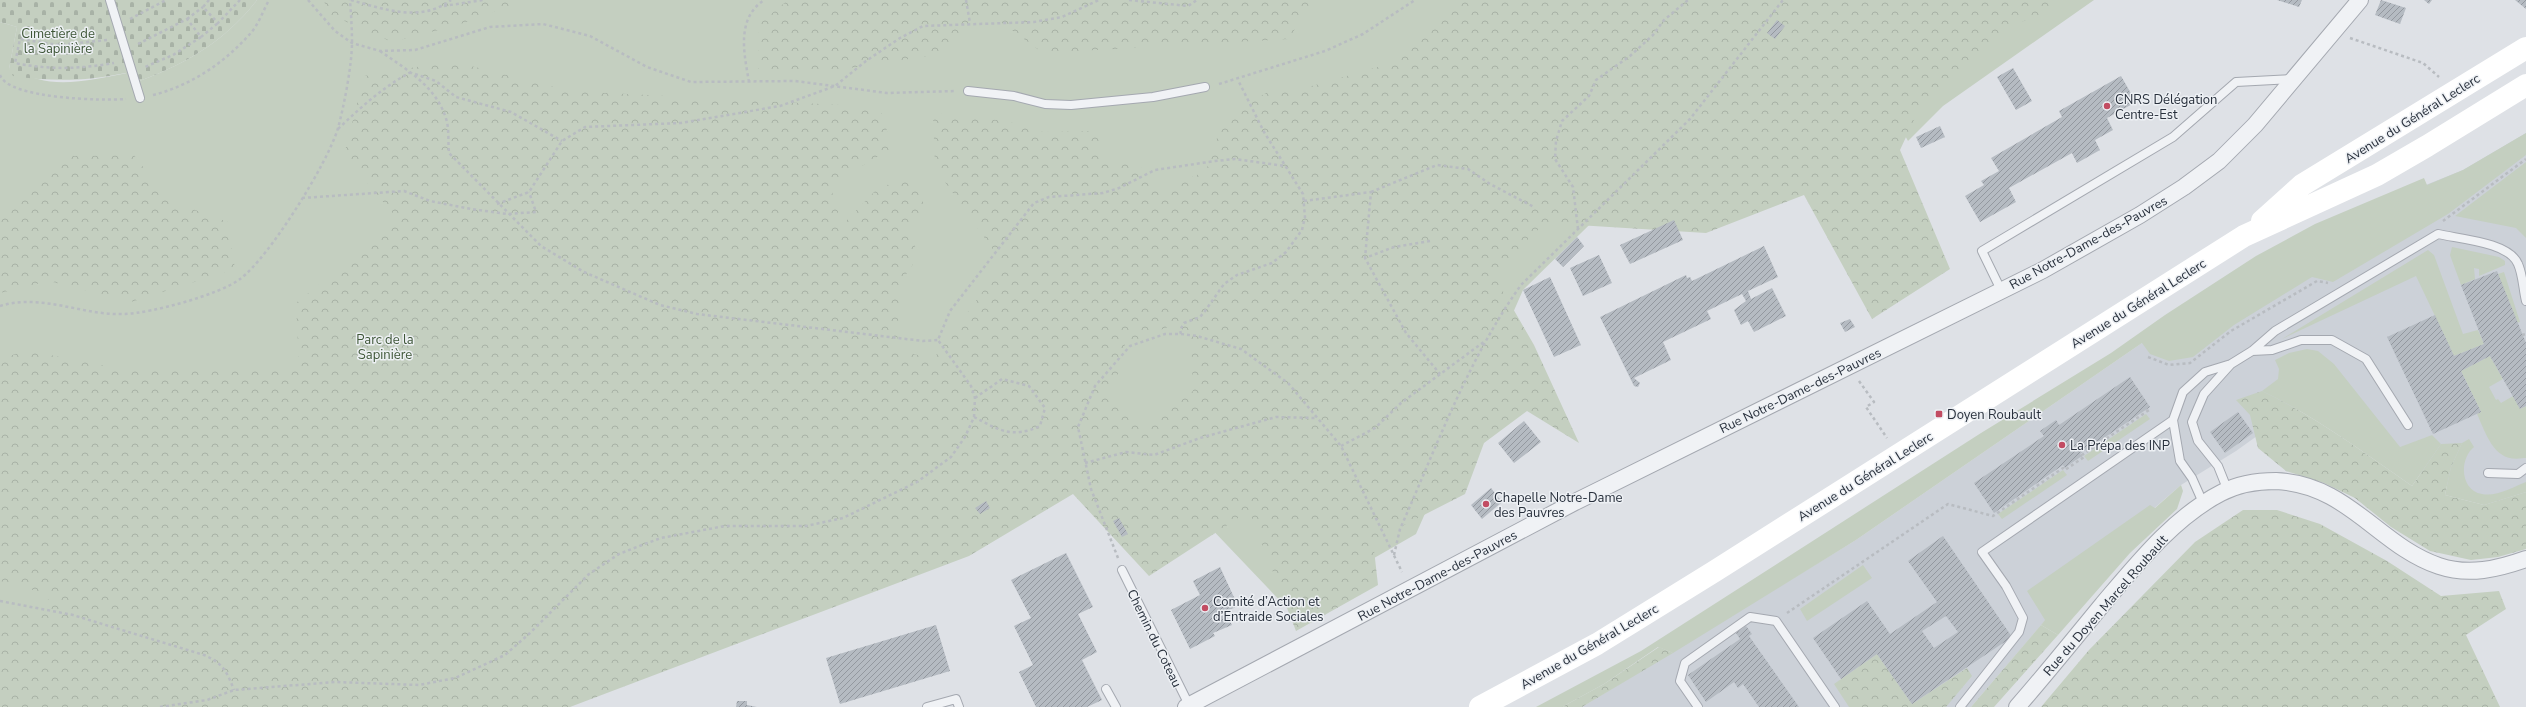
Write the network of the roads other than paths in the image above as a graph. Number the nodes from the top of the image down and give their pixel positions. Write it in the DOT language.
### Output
graph roads {
  1 [pos="110,0"];
  2 [pos="2360,0"];
  3 [pos="2526,48"];
  4 [pos="2294,79"];
  5 [pos="2526,85"];
  6 [pos="1205,87"];
  7 [pos="968,91"];
  8 [pos="140,98"];
  9 [pos="2244,236"];
  10 [pos="2518,264"];
  11 [pos="2526,272"];
  12 [pos="2001,290"];
  13 [pos="2526,301"];
  14 [pos="2252,351"];
  15 [pos="2231,364"];
  16 [pos="2173,420"];
  17 [pos="2408,425"];
  18 [pos="2526,468"];
  19 [pos="2488,473"];
  20 [pos="2228,491"];
  21 [pos="2204,505"];
  22 [pos="2526,559"];
  23 [pos="1122,570"];
  24 [pos="1106,690"];
  25 [pos="1187,706"];
  26 [pos="927,707"];
  27 [pos="959,707"];
  28 [pos="1116,707"];
  29 [pos="1480,707"];
  30 [pos="1698,707"];
  31 [pos="1835,707"];
  32 [pos="1960,707"];
  33 [pos="2017,707"];
  1 -- 8 [label="lane"];
  2 -- 4 [label="street, Rue Notre-Dame-des-Pauvres"];
  3 -- 9 [label="main road, Avenue du Général Leclerc"];
  4 -- 12 [label="street, Rue Notre-Dame-des-Pauvres"];
  4 -- 12 [label="lane"];
  5 -- 9 [label="main road, Avenue du Général Leclerc"];
  6 -- 7 [label="lane"];
  9 -- 29 [label="main road, Avenue du Général Leclerc"];
  10 -- 11 [label="lane"];
  10 -- 13 [label="lane"];
  10 -- 14 [label="lane"];
  12 -- 25 [label="street, Rue Notre-Dame-des-Pauvres"];
  14 -- 15 [label="lane"];
  14 -- 17 [label="lane"];
  15 -- 16 [label="lane"];
  15 -- 20 [label="lane"];
  16 -- 21 [label="lane"];
  16 -- 32 [label="lane"];
  18 -- 19 [label="lane"];
  20 -- 21 [label="street, Rue du Doyen Marcel Roubault"];
  20 -- 22 [label="street, Rue du Doyen Marcel Roubault"];
  21 -- 33 [label="street, Rue du Doyen Marcel Roubault"];
  23 -- 25 [label="lane, Chemin du Coteau"];
  24 -- 28 [label="lane"];
  26 -- 27 [label="lane"];
  30 -- 31 [label="lane"];
}
